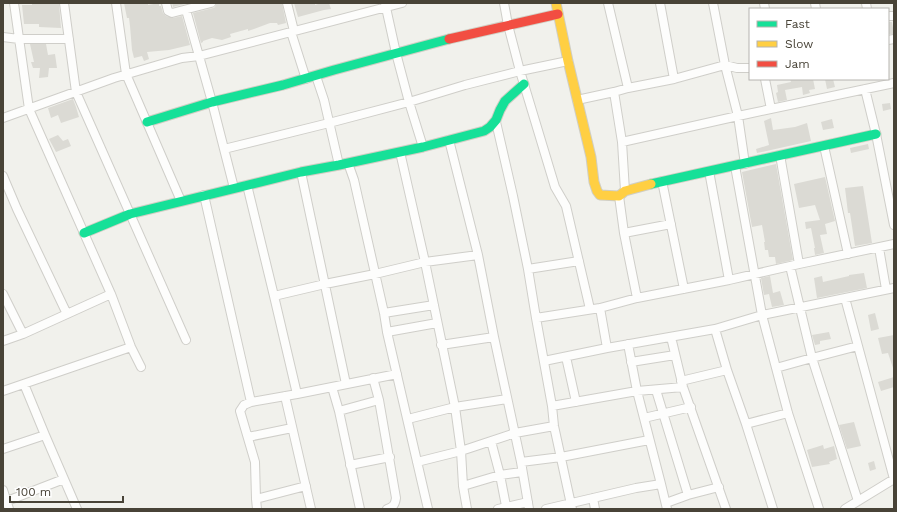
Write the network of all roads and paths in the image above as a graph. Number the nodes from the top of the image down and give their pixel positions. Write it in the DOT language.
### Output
graph roads {
  1 [pos="14,3"];
  2 [pos="64,3"];
  3 [pos="116,3"];
  4 [pos="166,3"];
  5 [pos="211,3"];
  6 [pos="287,3"];
  7 [pos="402,3"];
  8 [pos="504,3"];
  9 [pos="556,3"];
  10 [pos="608,3"];
  11 [pos="660,3"];
  12 [pos="713,3"];
  13 [pos="386,5"];
  14 [pos="186,10"];
  15 [pos="558,14"];
  16 [pos="508,25"];
  17 [pos="292,31"];
  18 [pos="3,37"];
  19 [pos="19,39"];
  20 [pos="69,39"];
  21 [pos="396,53"];
  22 [pos="199,56"];
  23 [pos="568,61"];
  24 [pos="725,65"];
  25 [pos="749,68"];
  26 [pos="520,71"];
  27 [pos="126,74"];
  28 [pos="316,76"];
  29 [pos="306,78"];
  30 [pos="674,79"];
  31 [pos="765,80"];
  32 [pos="894,83"];
  33 [pos="524,84"];
  34 [pos="628,88"];
  35 [pos="866,89"];
  36 [pos="76,92"];
  37 [pos="614,92"];
  38 [pos="578,100"];
  39 [pos="212,102"];
  40 [pos="409,102"];
  41 [pos="29,109"];
  42 [pos="771,109"];
  43 [pos="738,116"];
  44 [pos="3,118"];
  45 [pos="147,122"];
  46 [pos="496,122"];
  47 [pos="329,124"];
  48 [pos="876,134"];
  49 [pos="449,140"];
  50 [pos="622,142"];
  51 [pos="824,146"];
  52 [pos="423,147"];
  53 [pos="224,149"];
  54 [pos="400,152"];
  55 [pos="780,155"];
  56 [pos="348,163"];
  57 [pos="745,164"];
  58 [pos="339,165"];
  59 [pos="735,166"];
  60 [pos="709,171"];
  61 [pos="302,172"];
  62 [pos="3,176"];
  63 [pos="662,181"];
  64 [pos="246,185"];
  65 [pos="234,188"];
  66 [pos="622,193"];
  67 [pos="204,196"];
  68 [pos="181,201"];
  69 [pos="130,214"];
  70 [pos="671,224"];
  71 [pos="894,225"];
  72 [pos="84,233"];
  73 [pos="624,233"];
  74 [pos="894,244"];
  75 [pos="879,248"];
  76 [pos="848,254"];
  77 [pos="478,255"];
  78 [pos="578,261"];
  79 [pos="425,262"];
  80 [pos="799,264"];
  81 [pos="790,266"];
  82 [pos="528,269"];
  83 [pos="375,274"];
  84 [pos="755,274"];
  85 [pos="729,280"];
  86 [pos="325,284"];
  87 [pos="684,289"];
  88 [pos="892,290"];
  89 [pos="3,294"];
  90 [pos="111,294"];
  91 [pos="274,296"];
  92 [pos="637,298"];
  93 [pos="845,298"];
  94 [pos="434,305"];
  95 [pos="800,307"];
  96 [pos="600,308"];
  97 [pos="590,309"];
  98 [pos="384,313"];
  99 [pos="67,314"];
  100 [pos="762,315"];
  101 [pos="536,318"];
  102 [pos="437,323"];
  103 [pos="715,329"];
  104 [pos="387,332"];
  105 [pos="23,334"];
  106 [pos="494,337"];
  107 [pos="671,337"];
  108 [pos="186,340"];
  109 [pos="3,342"];
  110 [pos="628,344"];
  111 [pos="441,345"];
  112 [pos="858,346"];
  113 [pos="131,347"];
  114 [pos="607,348"];
  115 [pos="675,355"];
  116 [pos="566,357"];
  117 [pos="812,358"];
  118 [pos="544,361"];
  119 [pos="632,362"];
  120 [pos="140,367"];
  121 [pos="776,368"];
  122 [pos="727,370"];
  123 [pos="397,374"];
  124 [pos="373,378"];
  125 [pos="24,384"];
  126 [pos="346,384"];
  127 [pos="682,384"];
  128 [pos="332,387"];
  129 [pos="656,390"];
  130 [pos="3,391"];
  131 [pos="637,391"];
  132 [pos="297,394"];
  133 [pos="285,396"];
  134 [pos="507,399"];
  135 [pos="379,400"];
  136 [pos="250,402"];
  137 [pos="576,402"];
  138 [pos="552,406"];
  139 [pos="455,407"];
  140 [pos="691,407"];
  141 [pos="339,411"];
  142 [pos="788,413"];
  143 [pos="663,414"];
  144 [pos="644,418"];
  145 [pos="408,419"];
  146 [pos="746,424"];
  147 [pos="554,426"];
  148 [pos="292,428"];
  149 [pos="515,433"];
  150 [pos="45,435"];
  151 [pos="248,438"];
  152 [pos="649,440"];
  153 [pos="491,441"];
  154 [pos="3,449"];
  155 [pos="461,451"];
  156 [pos="390,457"];
  157 [pos="561,457"];
  158 [pos="417,462"];
  159 [pos="521,462"];
  160 [pos="350,464"];
  161 [pos="522,472"];
  162 [pos="500,475"];
  163 [pos="64,479"];
  164 [pos="894,479"];
  165 [pos="661,484"];
  166 [pos="306,486"];
  167 [pos="463,486"];
  168 [pos="719,487"];
  169 [pos="3,490"];
  170 [pos="688,495"];
  171 [pos="593,498"];
  172 [pos="256,499"];
  173 [pos="858,501"];
  174 [pos="8,505"];
  175 [pos="528,505"];
  176 [pos="506,506"];
  177 [pos="571,506"];
  178 [pos="666,506"];
  179 [pos="77,509"];
  180 [pos="257,509"];
  181 [pos="311,509"];
  182 [pos="360,509"];
  183 [pos="387,509"];
  184 [pos="428,509"];
  185 [pos="467,509"];
  186 [pos="498,509"];
  187 [pos="546,509"];
  188 [pos="595,509"];
  189 [pos="726,509"];
  190 [pos="773,509"];
  191 [pos="820,509"];
  192 [pos="845,509"];
  1 -- 19 [label="street"];
  2 -- 20 [label="street"];
  3 -- 27 [label="street"];
  4 -- 14 [label="street"];
  5 -- 14 [label="street"];
  6 -- 17 [label="street"];
  7 -- 13 [label="street"];
  8 -- 16 [label="street"];
  9 -- 15 [label="street"];
  10 -- 34 [label="street"];
  11 -- 30 [label="street"];
  12 -- 24 [label="street"];
  13 -- 17 [label="street"];
  13 -- 21 [label="street"];
  14 -- 22 [label="street"];
  15 -- 16 [label="street"];
  15 -- 23 [label="street"];
  16 -- 21 [label="street"];
  16 -- 26 [label="street"];
  17 -- 22 [label="street"];
  17 -- 29 [label="street"];
  18 -- 19 [label="street"];
  19 -- 20 [label="street"];
  19 -- 41 [label="street"];
  20 -- 36 [label="street"];
  21 -- 28 [label="street"];
  21 -- 40 [label="street"];
  22 -- 27 [label="street"];
  22 -- 39 [label="street"];
  23 -- 26 [label="street"];
  23 -- 38 [label="street"];
  24 -- 25 [label="street"];
  24 -- 30 [label="street"];
  24 -- 43 [label="street"];
  26 -- 33 [label="street"];
  26 -- 40 [label="street"];
  27 -- 36 [label="street"];
  27 -- 45 [label="street"];
  28 -- 29 [label="street"];
  28 -- 47 [label="street"];
  29 -- 39 [label="street"];
  30 -- 34 [label="street"];
  31 -- 42 [label="street"];
  32 -- 35 [label="street"];
  33 -- 46 [label="street"];
  33 -- 78 [label="street"];
  34 -- 37 [label="street"];
  35 -- 42 [label="street"];
  35 -- 48 [label="street"];
  36 -- 41 [label="street"];
  36 -- 69 [label="street"];
  37 -- 38 [label="street"];
  37 -- 50 [label="street"];
  38 -- 66 [label="street"];
  39 -- 45 [label="street"];
  39 -- 53 [label="street"];
  40 -- 47 [label="street"];
  40 -- 52 [label="street"];
  41 -- 44 [label="street"];
  41 -- 72 [label="street"];
  42 -- 43 [label="street"];
  43 -- 50 [label="street"];
  43 -- 57 [label="street"];
  45 -- 68 [label="street"];
  46 -- 49 [label="street"];
  46 -- 82 [label="street"];
  47 -- 53 [label="street"];
  47 -- 58 [label="street"];
  48 -- 51 [label="street"];
  48 -- 71 [label="street"];
  49 -- 52 [label="street"];
  49 -- 77 [label="street"];
  50 -- 66 [label="street"];
  51 -- 55 [label="street"];
  51 -- 76 [label="street"];
  52 -- 54 [label="street"];
  53 -- 65 [label="street"];
  54 -- 56 [label="street"];
  54 -- 79 [label="street"];
  55 -- 57 [label="street"];
  55 -- 80 [label="street"];
  56 -- 58 [label="street"];
  56 -- 83 [label="street"];
  57 -- 59 [label="street"];
  58 -- 61 [label="street"];
  59 -- 60 [label="street"];
  59 -- 84 [label="street"];
  60 -- 63 [label="street"];
  60 -- 85 [label="street"];
  61 -- 64 [label="street"];
  61 -- 86 [label="street"];
  62 -- 99 [label="street"];
  63 -- 66 [label="street"];
  63 -- 70 [label="street"];
  64 -- 65 [label="street"];
  64 -- 91 [label="street"];
  65 -- 67 [label="street"];
  66 -- 73 [label="street"];
  67 -- 68 [label="street"];
  67 -- 136 [label="street"];
  68 -- 69 [label="street"];
  69 -- 72 [label="street"];
  69 -- 108 [label="street"];
  70 -- 73 [label="street"];
  70 -- 87 [label="street"];
  72 -- 90 [label="street"];
  73 -- 92 [label="street"];
  74 -- 75 [label="street"];
  75 -- 76 [label="street"];
  75 -- 88 [label="street"];
  76 -- 80 [label="street"];
  77 -- 79 [label="street"];
  77 -- 106 [label="street"];
  78 -- 82 [label="street"];
  78 -- 97 [label="street"];
  79 -- 83 [label="street"];
  79 -- 94 [label="street"];
  80 -- 81 [label="street"];
  81 -- 84 [label="street"];
  81 -- 95 [label="street"];
  82 -- 101 [label="street"];
  83 -- 86 [label="street"];
  83 -- 98 [label="street"];
  84 -- 85 [label="street"];
  84 -- 100 [label="street"];
  85 -- 87 [label="street"];
  86 -- 91 [label="street"];
  86 -- 126 [label="street"];
  87 -- 92 [label="street"];
  88 -- 93 [label="street"];
  89 -- 105 [label="street"];
  90 -- 99 [label="street"];
  90 -- 113 [label="street"];
  91 -- 132 [label="street"];
  92 -- 96 [label="street"];
  93 -- 95 [label="street"];
  93 -- 112 [label="street"];
  94 -- 98 [label="street"];
  94 -- 102 [label="street"];
  95 -- 100 [label="street"];
  95 -- 117 [label="street"];
  96 -- 97 [label="street"];
  96 -- 114 [label="street"];
  97 -- 101 [label="street"];
  98 -- 104 [label="street"];
  99 -- 105 [label="street"];
  100 -- 103 [label="street"];
  100 -- 121 [label="street"];
  101 -- 118 [label="street"];
  102 -- 104 [label="street"];
  102 -- 111 [label="street"];
  103 -- 107 [label="street"];
  103 -- 122 [label="street"];
  104 -- 123 [label="street"];
  105 -- 109 [label="street"];
  106 -- 111 [label="street"];
  106 -- 134 [label="street"];
  107 -- 110 [label="street"];
  107 -- 115 [label="street"];
  110 -- 114 [label="street"];
  110 -- 119 [label="street"];
  111 -- 139 [label="street"];
  112 -- 117 [label="street"];
  112 -- 164 [label="street"];
  113 -- 120 [label="street"];
  113 -- 125 [label="street"];
  114 -- 116 [label="street"];
  115 -- 119 [label="street"];
  115 -- 127 [label="street"];
  116 -- 118 [label="street"];
  116 -- 137 [label="street"];
  117 -- 121 [label="street"];
  117 -- 173 [label="street"];
  118 -- 138 [label="street"];
  119 -- 131 [label="street"];
  121 -- 142 [label="street"];
  122 -- 127 [label="street"];
  122 -- 146 [label="street"];
  123 -- 124 [label="street"];
  123 -- 145 [label="street"];
  124 -- 126 [label="street"];
  124 -- 135 [label="street"];
  125 -- 130 [label="street"];
  125 -- 150 [label="street"];
  126 -- 128 [label="street"];
  127 -- 129 [label="street"];
  127 -- 140 [label="street"];
  128 -- 132 [label="street"];
  128 -- 141 [label="street"];
  129 -- 131 [label="street"];
  129 -- 143 [label="street"];
  131 -- 137 [label="street"];
  131 -- 144 [label="street"];
  132 -- 133 [label="street"];
  133 -- 136 [label="street"];
  133 -- 148 [label="street"];
  134 -- 139 [label="street"];
  134 -- 149 [label="street"];
  135 -- 141 [label="street"];
  135 -- 156 [label="street"];
  136 -- 151 [label="street"];
  137 -- 138 [label="street"];
  138 -- 147 [label="street"];
  139 -- 145 [label="street"];
  139 -- 155 [label="street"];
  140 -- 143 [label="street"];
  140 -- 168 [label="street"];
  141 -- 160 [label="street"];
  142 -- 146 [label="street"];
  142 -- 191 [label="street"];
  143 -- 144 [label="street"];
  143 -- 170 [label="street"];
  144 -- 152 [label="street"];
  145 -- 158 [label="street"];
  146 -- 190 [label="street"];
  147 -- 149 [label="street"];
  147 -- 157 [label="street"];
  148 -- 151 [label="street"];
  148 -- 166 [label="street"];
  149 -- 153 [label="street"];
  149 -- 159 [label="street"];
  150 -- 154 [label="street"];
  150 -- 163 [label="street"];
  151 -- 172 [label="street"];
  152 -- 157 [label="street"];
  152 -- 165 [label="street"];
  153 -- 155 [label="street"];
  153 -- 162 [label="street"];
  155 -- 158 [label="street"];
  155 -- 167 [label="street"];
  156 -- 160 [label="street"];
  156 -- 183 [label="street"];
  157 -- 159 [label="street"];
  157 -- 177 [label="street"];
  158 -- 184 [label="street"];
  159 -- 161 [label="street"];
  160 -- 182 [label="street"];
  161 -- 162 [label="street"];
  161 -- 175 [label="street"];
  162 -- 167 [label="street"];
  162 -- 176 [label="street"];
  163 -- 174 [label="street"];
  163 -- 179 [label="street"];
  164 -- 173 [label="street"];
  165 -- 171 [label="street"];
  165 -- 178 [label="street"];
  166 -- 172 [label="street"];
  166 -- 181 [label="street"];
  167 -- 185 [label="street"];
  168 -- 170 [label="street"];
  168 -- 189 [label="street"];
  169 -- 174 [label="street"];
  170 -- 178 [label="street"];
  171 -- 177 [label="street"];
  171 -- 188 [label="street"];
  172 -- 180 [label="street"];
  173 -- 192 [label="street"];
  175 -- 176 [label="street"];
  176 -- 186 [label="street"];
  177 -- 187 [label="street"];
}
